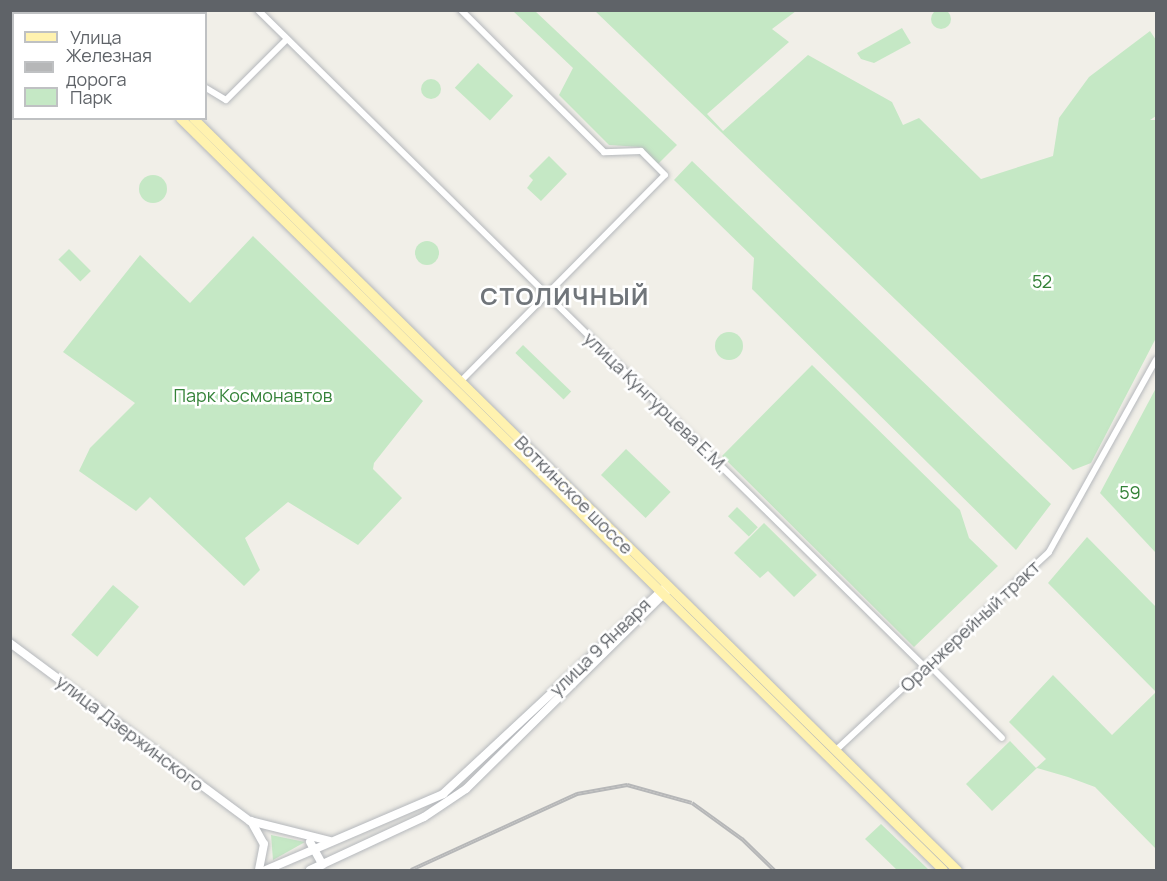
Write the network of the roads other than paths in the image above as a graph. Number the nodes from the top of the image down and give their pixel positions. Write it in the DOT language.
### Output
graph roads {
  1 [pos="258,10"];
  2 [pos="461,10"];
  3 [pos="287,39"];
  4 [pos="207,89"];
  5 [pos="182,120"];
  6 [pos="195,120"];
  7 [pos="546,294"];
  8 [pos="1156,360"];
  9 [pos="460,382"];
  10 [pos="668,587"];
  11 [pos="661,594"];
  12 [pos="10,643"];
  13 [pos="927,666"];
  14 [pos="1002,738"];
  15 [pos="499,746"];
  16 [pos="506,753"];
  17 [pos="832,754"];
  18 [pos="250,821"];
  19 [pos="305,834"];
  20 [pos="330,841"];
  21 [pos="313,846"];
  22 [pos="323,864"];
  23 [pos="259,870"];
  24 [pos="266,870"];
  25 [pos="310,870"];
  26 [pos="943,870"];
  27 [pos="957,870"];
  1 -- 3 [label="street, улица Кунгурцева Е.М."];
  2 -- 7 [label="street"];
  3 -- 4 [label="street"];
  3 -- 7 [label="street, улица Кунгурцева Е.М."];
  5 -- 11 [label="main road, Воткинское шоссе"];
  6 -- 9 [label="main road, Воткинское шоссе"];
  7 -- 9 [label="street"];
  7 -- 13 [label="street, улица Кунгурцева Е.М."];
  8 -- 13 [label="street, Оранжерейный тракт"];
  9 -- 10 [label="main road, Воткинское шоссе"];
  10 -- 11 [label="main road, улица 9 Января"];
  10 -- 17 [label="main road, Воткинское шоссе"];
  11 -- 15 [label="main road, улица 9 Января"];
  11 -- 16 [label="main road, улица 9 Января"];
  11 -- 17 [label="main road, Воткинское шоссе"];
  12 -- 18 [label="main road, улица Дзержинского"];
  13 -- 14 [label="street, улица Кунгурцева Е.М."];
  13 -- 17 [label="street, Оранжерейный тракт"];
  15 -- 16 [label="main road"];
  15 -- 20 [label="main road, улица 9 Января"];
  16 -- 22 [label="main road, улица 9 Января"];
  17 -- 26 [label="main road, Воткинское шоссе"];
  17 -- 27 [label="main road, Воткинское шоссе"];
  18 -- 19 [label="main road, улица Дзержинского"];
  18 -- 23 [label="main road, улица Дзержинского"];
  19 -- 20 [label="main road, улица Дзержинского"];
  19 -- 21 [label="main road"];
  20 -- 21 [label="main road, улица 9 Января"];
  21 -- 22 [label="main road"];
  21 -- 24 [label="main road, улица 9 Января"];
  22 -- 25 [label="main road, улица 9 Января"];
}
